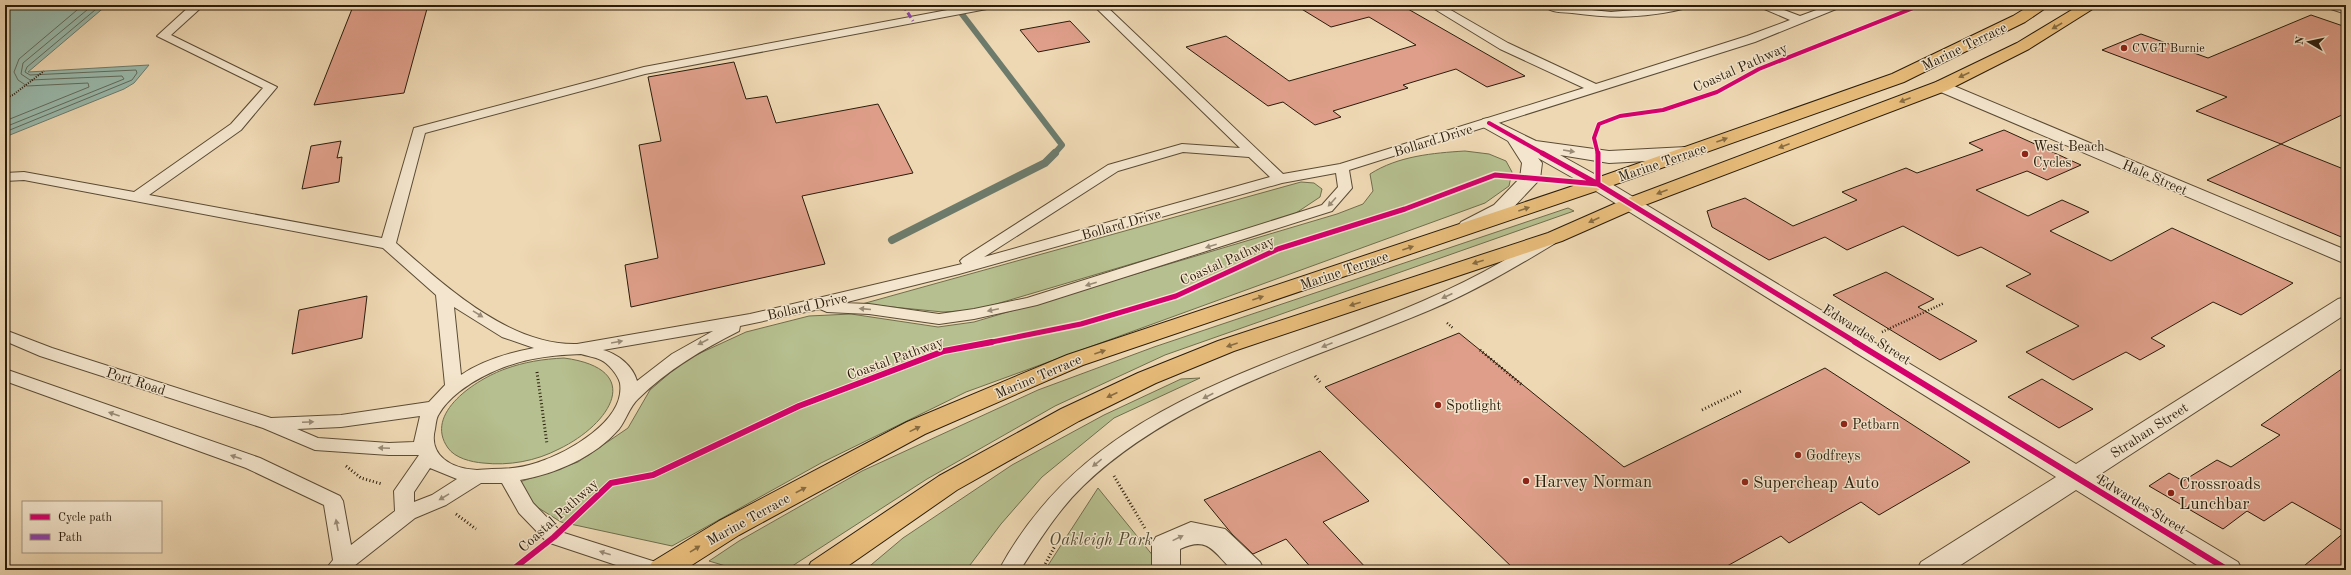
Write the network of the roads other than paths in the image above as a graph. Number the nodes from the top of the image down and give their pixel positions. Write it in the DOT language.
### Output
graph roads {
  1 [pos="198,5"];
  2 [pos="992,5"];
  3 [pos="1099,5"];
  4 [pos="1434,5"];
  5 [pos="1549,5"];
  6 [pos="1687,5"];
  7 [pos="1761,5"];
  8 [pos="1840,5"];
  9 [pos="2042,5"];
  10 [pos="2090,5"];
  11 [pos="2333,5"];
  12 [pos="2346,9"];
  13 [pos="1799,20"];
  14 [pos="1942,86"];
  15 [pos="1596,89"];
  16 [pos="1489,124"];
  17 [pos="1517,141"];
  18 [pos="1252,153"];
  19 [pos="1686,153"];
  20 [pos="1342,168"];
  21 [pos="5,178"];
  22 [pos="1280,179"];
  23 [pos="1598,184"];
  24 [pos="137,198"];
  25 [pos="1630,204"];
  26 [pos="1460,230"];
  27 [pos="1555,237"];
  28 [pos="388,244"];
  29 [pos="2346,258"];
  30 [pos="954,271"];
  31 [pos="444,294"];
  32 [pos="2346,304"];
  33 [pos="811,306"];
  34 [pos="750,319"];
  35 [pos="5,334"];
  36 [pos="553,349"];
  37 [pos="578,349"];
  38 [pos="5,376"];
  39 [pos="454,386"];
  40 [pos="629,397"];
  41 [pos="432,408"];
  42 [pos="269,424"];
  43 [pos="426,452"];
  44 [pos="508,476"];
  45 [pos="477,477"];
  46 [pos="2075,478"];
  47 [pos="405,514"];
  48 [pos="340,566"];
  49 [pos="655,570"];
  50 [pos="662,570"];
  51 [pos="821,570"];
  52 [pos="1009,570"];
  53 [pos="1166,570"];
  54 [pos="1250,570"];
  55 [pos="1931,570"];
  56 [pos="2228,570"];
  1 -- 24 [label="lane"];
  2 -- 28 [label="lane"];
  3 -- 18 [label="lane"];
  4 -- 15 [label="lane"];
  5 -- 6 [label="lane"];
  7 -- 13 [label="lane"];
  8 -- 13 [label="lane, Bollard Drive"];
  19 -- 9 [label="highway, Marine Terrace, one-way"];
  10 -- 14 [label="highway, Marine Terrace, one-way"];
  11 -- 12 [label="street"];
  13 -- 15 [label="lane, Bollard Drive"];
  14 -- 25 [label="highway, Marine Terrace, one-way"];
  14 -- 29 [label="street, Hale Street"];
  15 -- 16 [label="lane, Bollard Drive"];
  16 -- 17 [label="street, Edwardes Street"];
  16 -- 20 [label="lane, Bollard Drive"];
  17 -- 19 [label="street, one-way"];
  17 -- 23 [label="street, Edwardes Street"];
  17 -- 26 [label="street"];
  18 -- 22 [label="lane"];
  18 -- 30 [label="lane"];
  19 -- 23 [label="highway, Marine Terrace"];
  20 -- 22 [label="lane, Bollard Drive"];
  20 -- 33 [label="lane, one-way"];
  21 -- 24 [label="lane"];
  22 -- 30 [label="lane, Bollard Drive"];
  23 -- 25 [label="street, Edwardes Street"];
  26 -- 23 [label="highway, Marine Terrace, one-way"];
  24 -- 28 [label="lane"];
  25 -- 27 [label="highway, Marine Terrace, one-way"];
  25 -- 46 [label="street, Edwardes Street"];
  50 -- 26 [label="highway, Marine Terrace, one-way"];
  27 -- 51 [label="highway, Marine Terrace, one-way"];
  27 -- 52 [label="lane, one-way"];
  28 -- 31 [label="lane"];
  30 -- 33 [label="lane, Bollard Drive"];
  31 -- 36 [label="lane, one-way"];
  31 -- 39 [label="lane"];
  32 -- 46 [label="street, Strahan Street"];
  33 -- 34 [label="lane, Bollard Drive"];
  37 -- 34 [label="lane, Bollard Drive, one-way"];
  34 -- 40 [label="lane, Bollard Drive, one-way"];
  35 -- 42 [label="lane, Port Road"];
  36 -- 37 [label="lane"];
  36 -- 39 [label="lane"];
  37 -- 40 [label="lane"];
  48 -- 38 [label="lane, one-way"];
  39 -- 41 [label="lane"];
  40 -- 44 [label="lane"];
  42 -- 41 [label="lane, Port Road, one-way"];
  41 -- 43 [label="lane"];
  43 -- 42 [label="lane, Port Road, one-way"];
  43 -- 45 [label="lane"];
  43 -- 47 [label="lane"];
  44 -- 45 [label="lane"];
  49 -- 44 [label="lane, one-way"];
  45 -- 47 [label="lane, one-way"];
  46 -- 55 [label="street, Strahan Street"];
  46 -- 56 [label="street, Edwardes Street"];
  47 -- 48 [label="lane"];
  53 -- 54 [label="street, one-way"];
}
